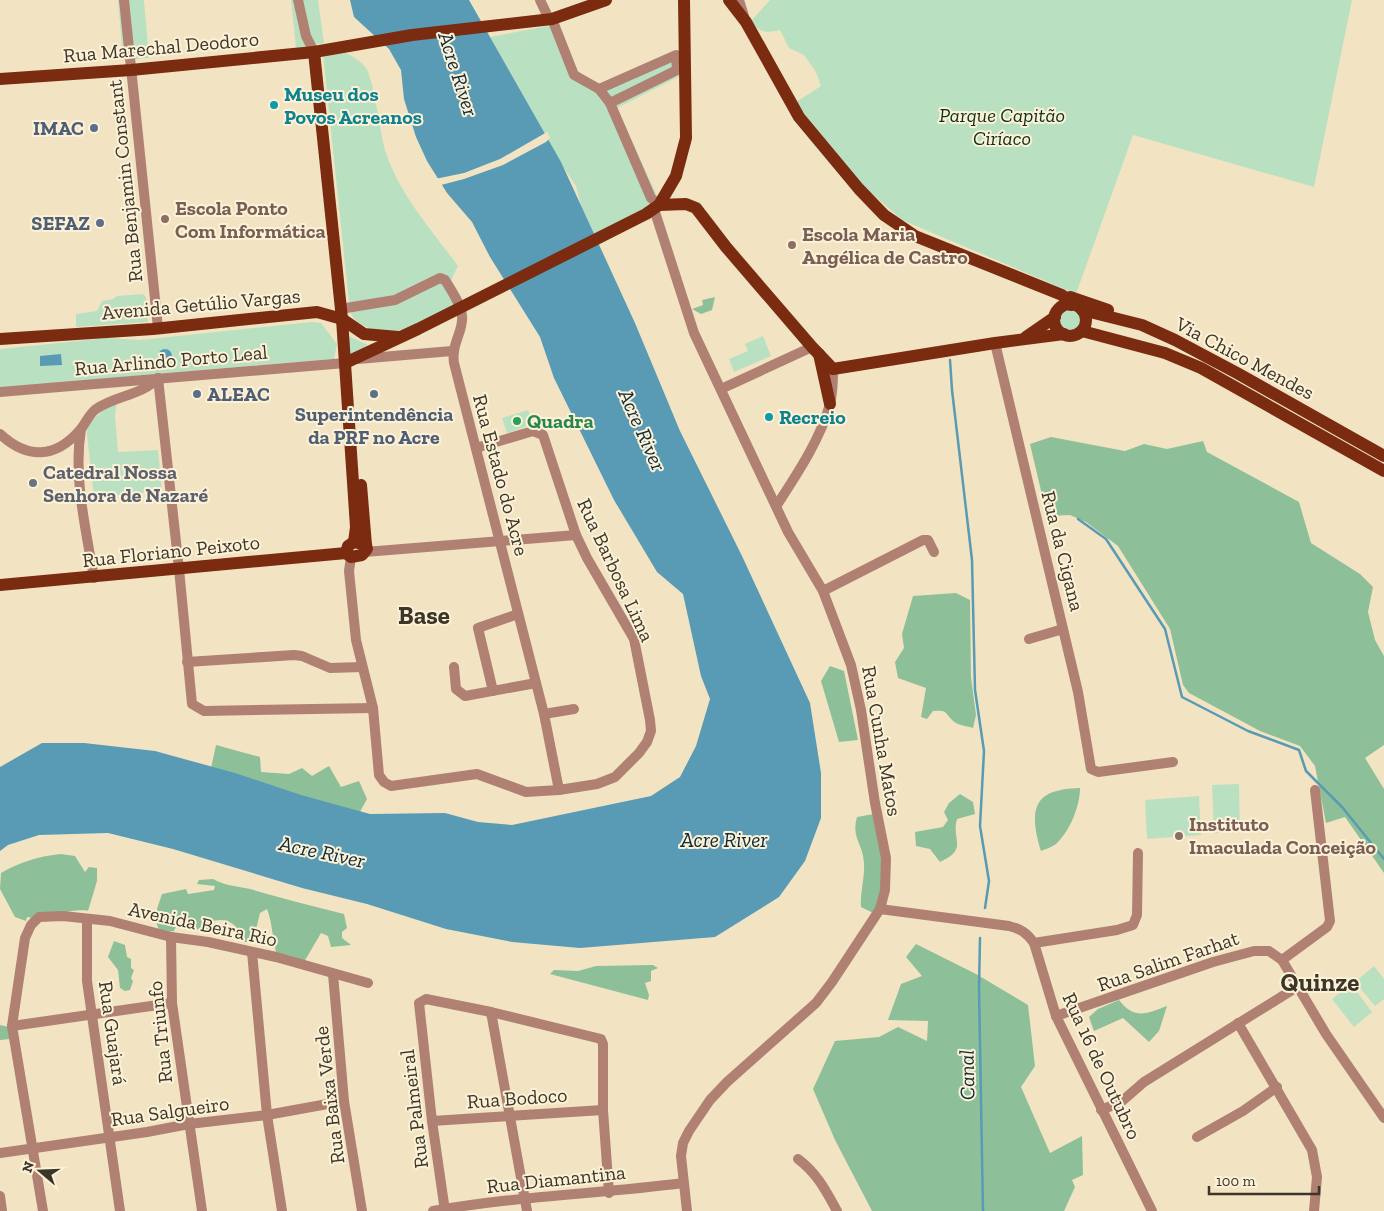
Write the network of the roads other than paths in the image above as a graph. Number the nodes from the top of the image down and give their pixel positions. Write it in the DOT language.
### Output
graph roads {
  1 [pos="124,0"];
  2 [pos="298,0"];
  3 [pos="540,0"];
  4 [pos="606,0"];
  5 [pos="684,0"];
  6 [pos="729,0"];
  7 [pos="739,0"];
  8 [pos="549,19"];
  9 [pos="746,22"];
  10 [pos="320,51"];
  11 [pos="131,70"];
  12 [pos="0,79"];
  13 [pos="599,89"];
  14 [pos="610,103"];
  15 [pos="653,210"];
  16 [pos="1049,290"];
  17 [pos="1072,303"];
  18 [pos="341,314"];
  19 [pos="1056,314"];
  20 [pos="1142,326"];
  21 [pos="158,328"];
  22 [pos="1082,331"];
  23 [pos="1064,334"];
  24 [pos="400,337"];
  25 [pos="0,339"];
  26 [pos="1021,339"];
  27 [pos="995,343"];
  28 [pos="452,351"];
  29 [pos="815,351"];
  30 [pos="351,361"];
  31 [pos="833,369"];
  32 [pos="158,378"];
  33 [pos="721,389"];
  34 [pos="0,392"];
  35 [pos="830,404"];
  36 [pos="81,429"];
  37 [pos="0,434"];
  38 [pos="476,448"];
  39 [pos="1384,456"];
  40 [pos="1384,470"];
  41 [pos="777,505"];
  42 [pos="576,535"];
  43 [pos="502,543"];
  44 [pos="362,547"];
  45 [pos="934,552"];
  46 [pos="349,555"];
  47 [pos="180,569"];
  48 [pos="94,578"];
  49 [pos="0,585"];
  50 [pos="823,591"];
  51 [pos="518,614"];
  52 [pos="1063,629"];
  53 [pos="1029,639"];
  54 [pos="188,662"];
  55 [pos="362,667"];
  56 [pos="454,667"];
  57 [pos="536,683"];
  58 [pos="493,691"];
  59 [pos="373,708"];
  60 [pos="574,709"];
  61 [pos="544,714"];
  62 [pos="1173,762"];
  63 [pos="558,790"];
  64 [pos="1315,790"];
  65 [pos="1138,853"];
  66 [pos="880,909"];
  67 [pos="87,919"];
  68 [pos="171,937"];
  69 [pos="1034,943"];
  70 [pos="252,952"];
  71 [pos="1282,960"];
  72 [pos="333,974"];
  73 [pos="368,983"];
  74 [pos="1297,987"];
  75 [pos="172,1003"];
  76 [pos="491,1012"];
  77 [pos="92,1014"];
  78 [pos="1056,1016"];
  79 [pos="1238,1023"];
  80 [pos="12,1026"];
  81 [pos="1277,1087"];
  82 [pos="344,1101"];
  83 [pos="603,1110"];
  84 [pos="1101,1110"];
  85 [pos="267,1115"];
  86 [pos="510,1116"];
  87 [pos="1384,1118"];
  88 [pos="432,1121"];
  89 [pos="189,1124"];
  90 [pos="111,1137"];
  91 [pos="1197,1137"];
  92 [pos="33,1148"];
  93 [pos="0,1153"];
  94 [pos="798,1160"];
  95 [pos="683,1183"];
  96 [pos="609,1193"];
  97 [pos="0,1196"];
  98 [pos="526,1198"];
  99 [pos="445,1210"];
  100 [pos="2,1211"];
  101 [pos="43,1211"];
  102 [pos="120,1211"];
  103 [pos="202,1211"];
  104 [pos="282,1211"];
  105 [pos="362,1211"];
  106 [pos="433,1211"];
  107 [pos="527,1211"];
  108 [pos="686,1211"];
  109 [pos="837,1211"];
  110 [pos="1152,1211"];
  111 [pos="1314,1211"];
  1 -- 11 [label="street, Rua Benjamin Constant"];
  2 -- 10 [label="street"];
  3 -- 8 [label="street"];
  4 -- 8 [label="main road, Rua Marechal Deodoro"];
  5 -- 15 [label="main road"];
  6 -- 9 [label="main road, Via Chico Mendes"];
  7 -- 9 [label="street"];
  8 -- 10 [label="main road, Rua Marechal Deodoro"];
  8 -- 13 [label="street"];
  9 -- 16 [label="main road, Via Chico Mendes"];
  10 -- 11 [label="main road, Rua Marechal Deodoro"];
  10 -- 18 [label="main road"];
  11 -- 12 [label="main road, Rua Marechal Deodoro"];
  11 -- 21 [label="street, Rua Benjamin Constant"];
  13 -- 14 [label="street, Rua Cunha Matos"];
  13 -- 14 [label="street"];
  14 -- 15 [label="street, Rua Cunha Matos"];
  15 -- 24 [label="main road, Avenida Getúlio Vargas"];
  15 -- 29 [label="main road"];
  15 -- 33 [label="street, Rua Cunha Matos"];
  16 -- 17 [label="main road, Via Chico Mendes"];
  16 -- 19 [label="main road"];
  17 -- 19 [label="main road"];
  17 -- 20 [label="main road, Via Chico Mendes"];
  17 -- 20 [label="main road"];
  17 -- 22 [label="main road"];
  18 -- 21 [label="main road, Avenida Getúlio Vargas"];
  18 -- 24 [label="main road, Avenida Getúlio Vargas"];
  18 -- 28 [label="street, Rua Estado do Acre"];
  18 -- 30 [label="main road"];
  19 -- 23 [label="main road"];
  19 -- 26 [label="main road"];
  20 -- 39 [label="main road, Via Chico Mendes"];
  21 -- 25 [label="main road, Avenida Getúlio Vargas"];
  22 -- 23 [label="main road"];
  22 -- 40 [label="main road, Via Chico Mendes"];
  23 -- 26 [label="main road"];
  24 -- 30 [label="main road, Avenida Getúlio Vargas"];
  26 -- 27 [label="main road"];
  27 -- 31 [label="main road"];
  27 -- 52 [label="street, Rua da Cigana"];
  28 -- 30 [label="street, Rua Arlindo Porto Leal"];
  28 -- 38 [label="street, Rua Estado do Acre"];
  29 -- 31 [label="main road"];
  29 -- 33 [label="street"];
  29 -- 35 [label="main road"];
  30 -- 32 [label="street, Rua Arlindo Porto Leal"];
  30 -- 44 [label="main road"];
  31 -- 35 [label="street"];
  32 -- 34 [label="street, Rua Arlindo Porto Leal"];
  32 -- 36 [label="street"];
  32 -- 47 [label="street"];
  33 -- 41 [label="street, Rua Cunha Matos"];
  35 -- 41 [label="street"];
  36 -- 37 [label="street"];
  36 -- 48 [label="street"];
  38 -- 42 [label="street, Rua Barbosa Lima"];
  38 -- 43 [label="street, Rua Estado do Acre"];
  41 -- 50 [label="street, Rua Cunha Matos"];
  42 -- 43 [label="street"];
  42 -- 63 [label="street, Rua Barbosa Lima"];
  43 -- 44 [label="street"];
  43 -- 51 [label="street, Rua Estado do Acre"];
  44 -- 46 [label="main road"];
  45 -- 50 [label="street"];
  46 -- 47 [label="main road, Rua Floriano Peixoto"];
  46 -- 55 [label="street"];
  47 -- 48 [label="main road, Rua Floriano Peixoto"];
  47 -- 54 [label="street"];
  48 -- 49 [label="main road, Rua Floriano Peixoto"];
  50 -- 66 [label="street, Rua Cunha Matos"];
  51 -- 57 [label="street, Rua Estado do Acre"];
  51 -- 58 [label="street"];
  52 -- 53 [label="street"];
  52 -- 62 [label="street, Rua da Cigana"];
  54 -- 55 [label="street"];
  54 -- 59 [label="street"];
  55 -- 59 [label="street"];
  56 -- 58 [label="street"];
  57 -- 58 [label="street"];
  57 -- 61 [label="street, Rua Estado do Acre"];
  59 -- 63 [label="street, Rua Barbosa Lima"];
  60 -- 61 [label="street"];
  61 -- 63 [label="street, Rua Estado do Acre"];
  64 -- 71 [label="street"];
  65 -- 69 [label="street"];
  66 -- 69 [label="street"];
  66 -- 95 [label="street"];
  67 -- 68 [label="street, Avenida Beira Rio"];
  67 -- 77 [label="street, Rua Guajará"];
  67 -- 80 [label="street, Avenida Beira Rio"];
  68 -- 70 [label="street, Avenida Beira Rio"];
  68 -- 75 [label="street, Rua Triunfo"];
  69 -- 78 [label="street, Rua 16 de Outubro"];
  70 -- 72 [label="street, Avenida Beira Rio"];
  70 -- 85 [label="street"];
  71 -- 74 [label="street"];
  71 -- 78 [label="street, Rua Salim Farhat"];
  72 -- 73 [label="street, Avenida Beira Rio"];
  72 -- 82 [label="street, Rua Baixa Verde"];
  74 -- 79 [label="street"];
  74 -- 87 [label="street"];
  75 -- 77 [label="street"];
  75 -- 89 [label="street, Rua Triunfo"];
  76 -- 83 [label="street"];
  76 -- 86 [label="street"];
  76 -- 88 [label="street, Rua Palmeiral"];
  77 -- 80 [label="street"];
  77 -- 90 [label="street, Rua Guajará"];
  78 -- 84 [label="street, Rua 16 de Outubro"];
  79 -- 81 [label="street"];
  79 -- 84 [label="street"];
  80 -- 92 [label="street"];
  81 -- 91 [label="street"];
  81 -- 111 [label="street"];
  82 -- 85 [label="street, Rua Salgueiro"];
  82 -- 105 [label="street, Rua Baixa Verde"];
  83 -- 86 [label="street, Rua Bodoco"];
  83 -- 96 [label="street"];
  84 -- 110 [label="street, Rua 16 de Outubro"];
  85 -- 89 [label="street, Rua Salgueiro"];
  85 -- 104 [label="street"];
  86 -- 88 [label="street, Rua Bodoco"];
  86 -- 98 [label="street"];
  88 -- 99 [label="street, Rua Palmeiral"];
  89 -- 90 [label="street, Rua Salgueiro"];
  89 -- 103 [label="street, Rua Triunfo"];
  90 -- 92 [label="street, Rua Salgueiro"];
  90 -- 102 [label="street, Rua Guajará"];
  92 -- 93 [label="street, Rua Salgueiro"];
  92 -- 101 [label="street"];
  94 -- 109 [label="street"];
  95 -- 96 [label="street, Rua Diamantina"];
  95 -- 108 [label="street"];
  96 -- 98 [label="street, Rua Diamantina"];
  97 -- 100 [label="street"];
  98 -- 99 [label="street, Rua Diamantina"];
  98 -- 107 [label="street"];
  99 -- 106 [label="street, Rua Diamantina"];
}
